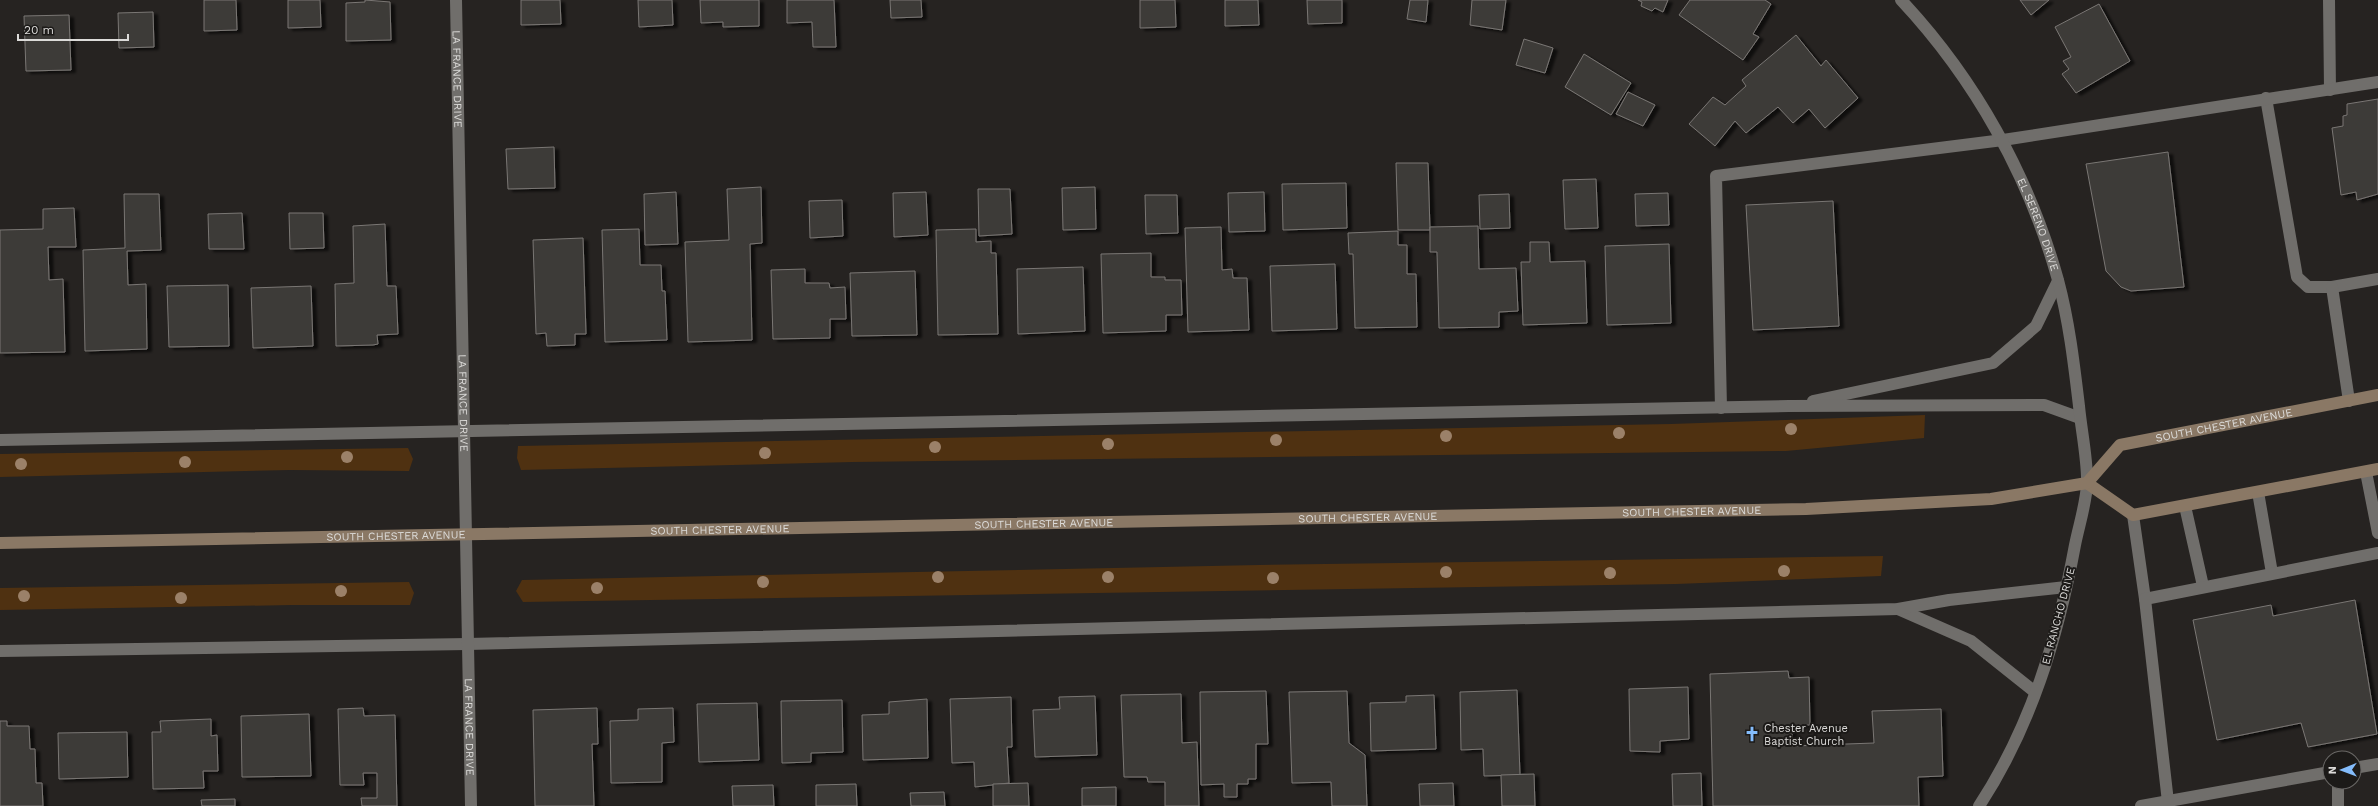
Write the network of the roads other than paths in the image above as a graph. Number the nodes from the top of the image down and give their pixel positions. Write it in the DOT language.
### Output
graph roads {
  1 [pos="456,0"];
  2 [pos="1901,0"];
  3 [pos="2329,0"];
  4 [pos="2378,82"];
  5 [pos="2330,90"];
  6 [pos="2266,98"];
  7 [pos="2003,140"];
  8 [pos="2378,279"];
  9 [pos="2058,280"];
  10 [pos="2332,287"];
  11 [pos="2378,395"];
  12 [pos="2349,401"];
  13 [pos="1790,406"];
  14 [pos="1721,408"];
  15 [pos="2080,418"];
  16 [pos="465,432"];
  17 [pos="0,440"];
  18 [pos="2372,471"];
  19 [pos="2087,484"];
  20 [pos="2258,492"];
  21 [pos="2185,506"];
  22 [pos="2133,515"];
  23 [pos="2378,533"];
  24 [pos="466,534"];
  25 [pos="0,543"];
  26 [pos="2378,553"];
  27 [pos="2272,574"];
  28 [pos="2066,586"];
  29 [pos="2203,586"];
  30 [pos="2144,599"];
  31 [pos="1898,609"];
  32 [pos="468,644"];
  33 [pos="0,651"];
  34 [pos="2035,692"];
  35 [pos="2378,764"];
  36 [pos="2362,767"];
  37 [pos="2322,773"];
  38 [pos="2338,790"];
  39 [pos="2168,802"];
  40 [pos="471,806"];
  41 [pos="1979,806"];
  42 [pos="2141,806"];
  43 [pos="2338,806"];
  1 -- 16 [label="street, LA FRANCE DRIVE"];
  2 -- 7 [label="street, EL SERENO DRIVE"];
  3 -- 5 [label="street"];
  4 -- 5 [label="street"];
  5 -- 6 [label="street"];
  6 -- 7 [label="street"];
  6 -- 10 [label="street"];
  7 -- 9 [label="street, EL SERENO DRIVE"];
  7 -- 14 [label="street"];
  8 -- 10 [label="street"];
  9 -- 13 [label="street"];
  9 -- 15 [label="street, EL SERENO DRIVE"];
  10 -- 12 [label="street"];
  11 -- 12 [label="main road, SOUTH CHESTER AVENUE"];
  12 -- 19 [label="main road, SOUTH CHESTER AVENUE"];
  13 -- 14 [label="street"];
  13 -- 15 [label="street"];
  14 -- 16 [label="street"];
  15 -- 19 [label="street, EL SERENO DRIVE"];
  16 -- 17 [label="street"];
  16 -- 24 [label="street, LA FRANCE DRIVE"];
  18 -- 20 [label="main road"];
  18 -- 23 [label="street"];
  19 -- 22 [label="main road"];
  19 -- 24 [label="main road, SOUTH CHESTER AVENUE"];
  19 -- 28 [label="street, EL RANCHO DRIVE"];
  20 -- 21 [label="main road"];
  20 -- 27 [label="street"];
  21 -- 22 [label="main road"];
  21 -- 29 [label="street"];
  22 -- 30 [label="street"];
  24 -- 25 [label="main road, SOUTH CHESTER AVENUE"];
  24 -- 32 [label="street, LA FRANCE DRIVE"];
  26 -- 27 [label="street"];
  27 -- 29 [label="street"];
  28 -- 31 [label="street"];
  28 -- 34 [label="street, EL RANCHO DRIVE"];
  29 -- 30 [label="street"];
  30 -- 39 [label="street"];
  31 -- 32 [label="street"];
  31 -- 34 [label="street"];
  32 -- 33 [label="street"];
  32 -- 40 [label="street, LA FRANCE DRIVE"];
  34 -- 41 [label="street, EL RANCHO DRIVE"];
  35 -- 36 [label="street"];
  37 -- 39 [label="street"];
  38 -- 43 [label="street"];
  39 -- 42 [label="street"];
}
